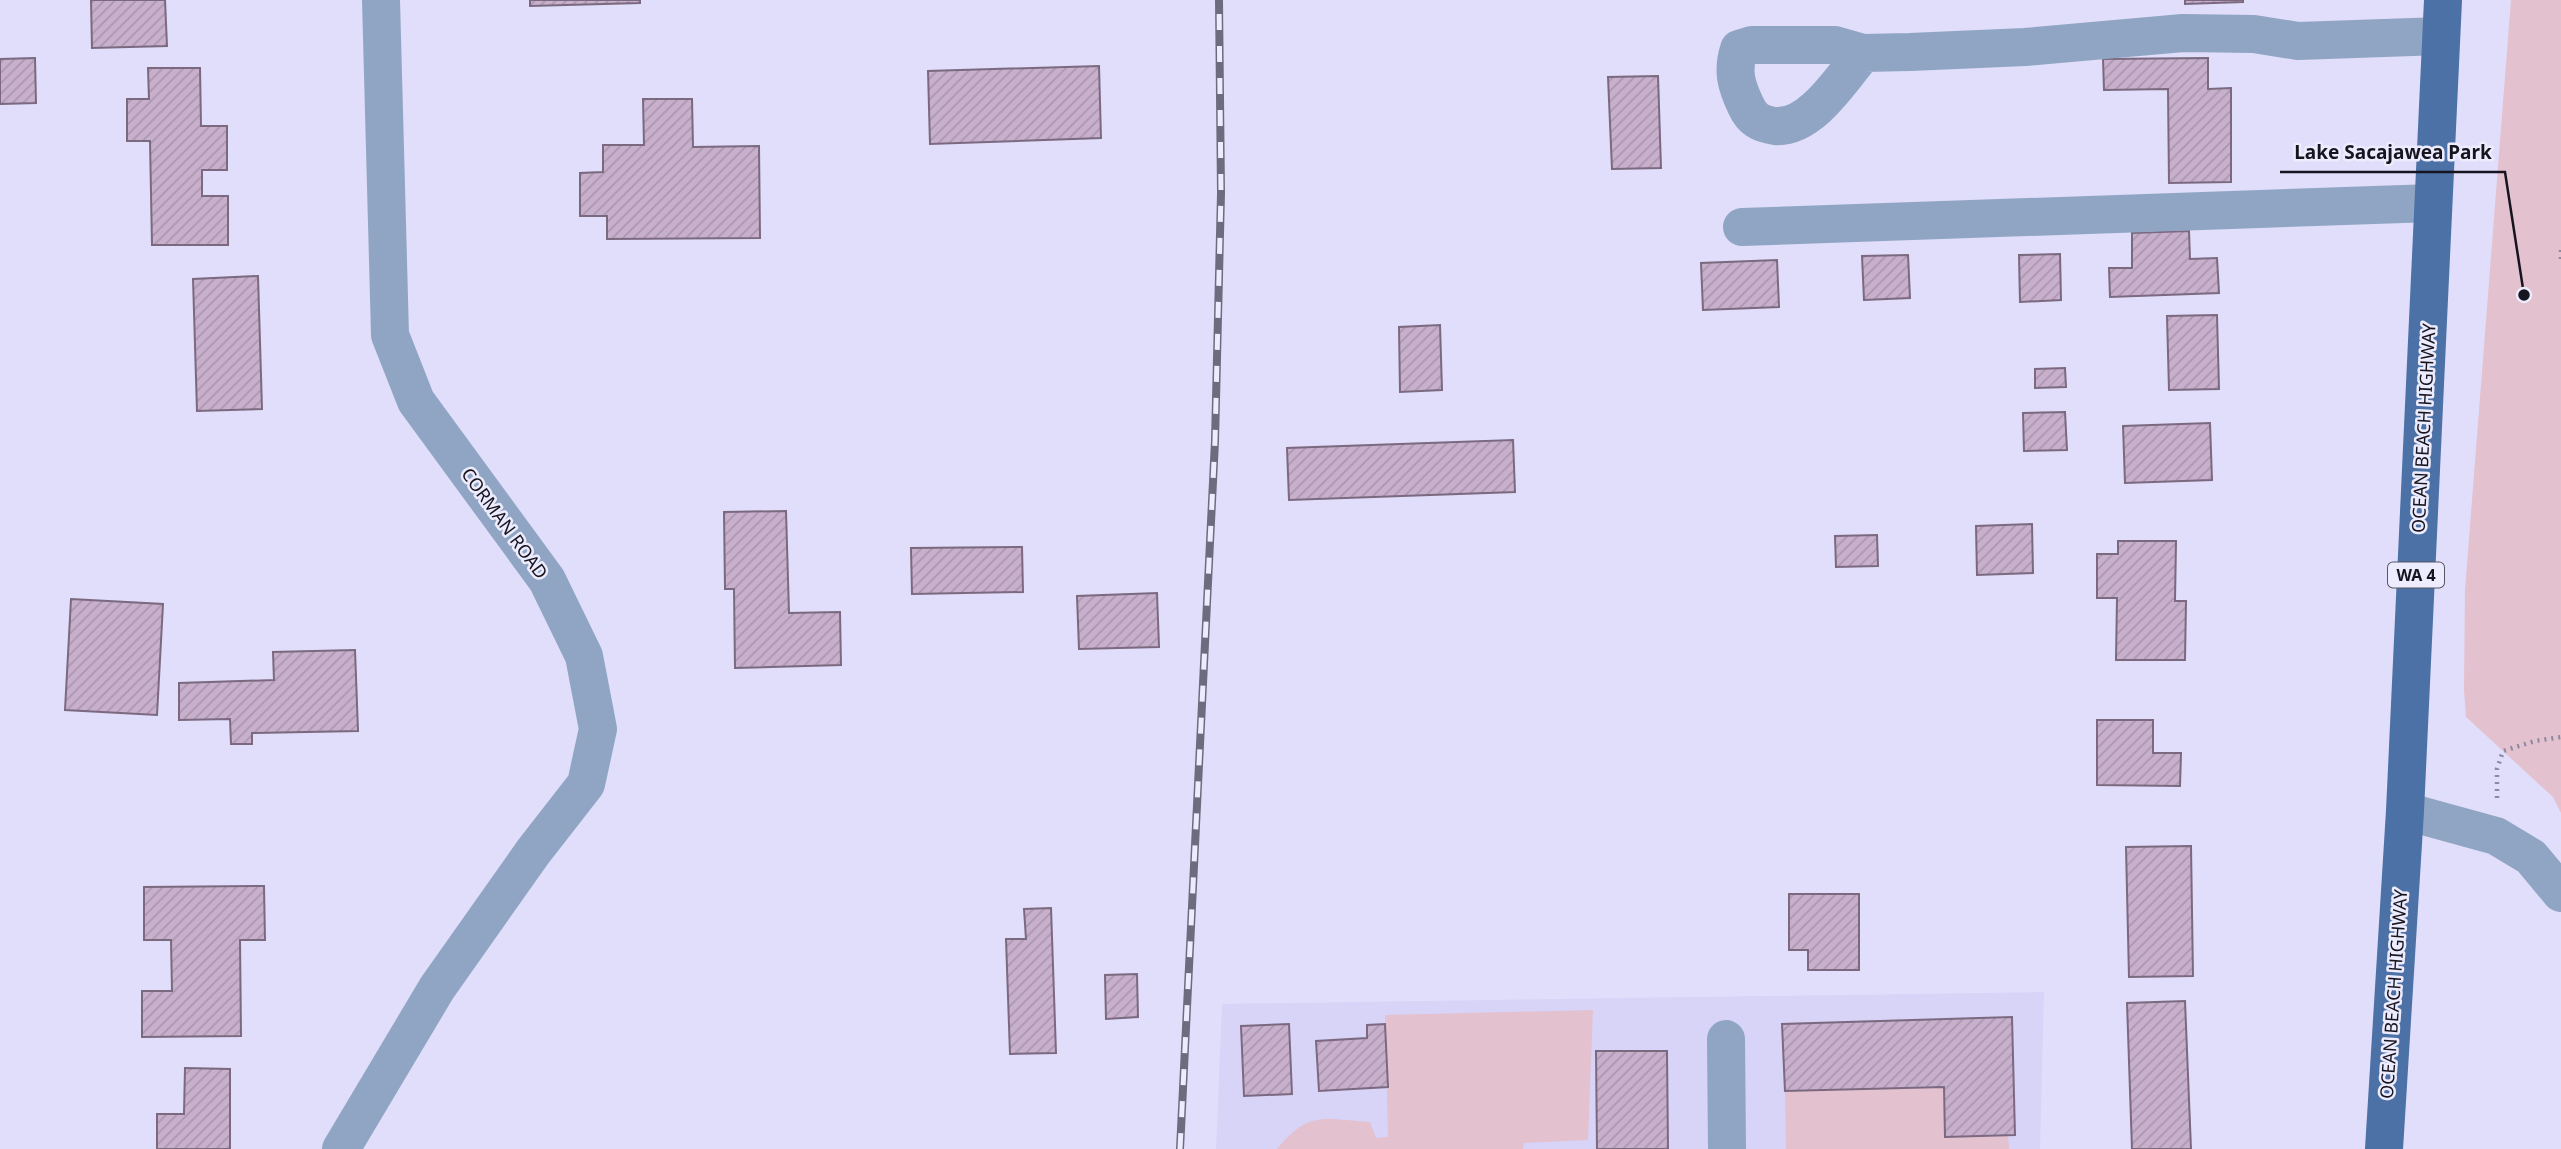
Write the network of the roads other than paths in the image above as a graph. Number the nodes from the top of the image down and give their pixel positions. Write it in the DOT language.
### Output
graph roads {
  1 [pos="381,0"];
  2 [pos="2442,18"];
  3 [pos="1863,53"];
  4 [pos="2433,203"];
  5 [pos="1742,227"];
  6 [pos="2405,811"];
  7 [pos="2561,893"];
  8 [pos="1726,1038"];
  9 [pos="341,1149"];
  10 [pos="1727,1149"];
  11 [pos="2384,1149"];
  1 -- 9 [label="street, CORMAN ROAD"];
  2 -- 3 [label="street"];
  2 -- 4 [label="main road, OCEAN BEACH HIGHWAY / WA 4"];
  4 -- 5 [label="street"];
  4 -- 6 [label="main road, OCEAN BEACH HIGHWAY / WA 4"];
  6 -- 7 [label="street"];
  6 -- 11 [label="main road, OCEAN BEACH HIGHWAY / WA 4"];
  8 -- 10 [label="street"];
}
